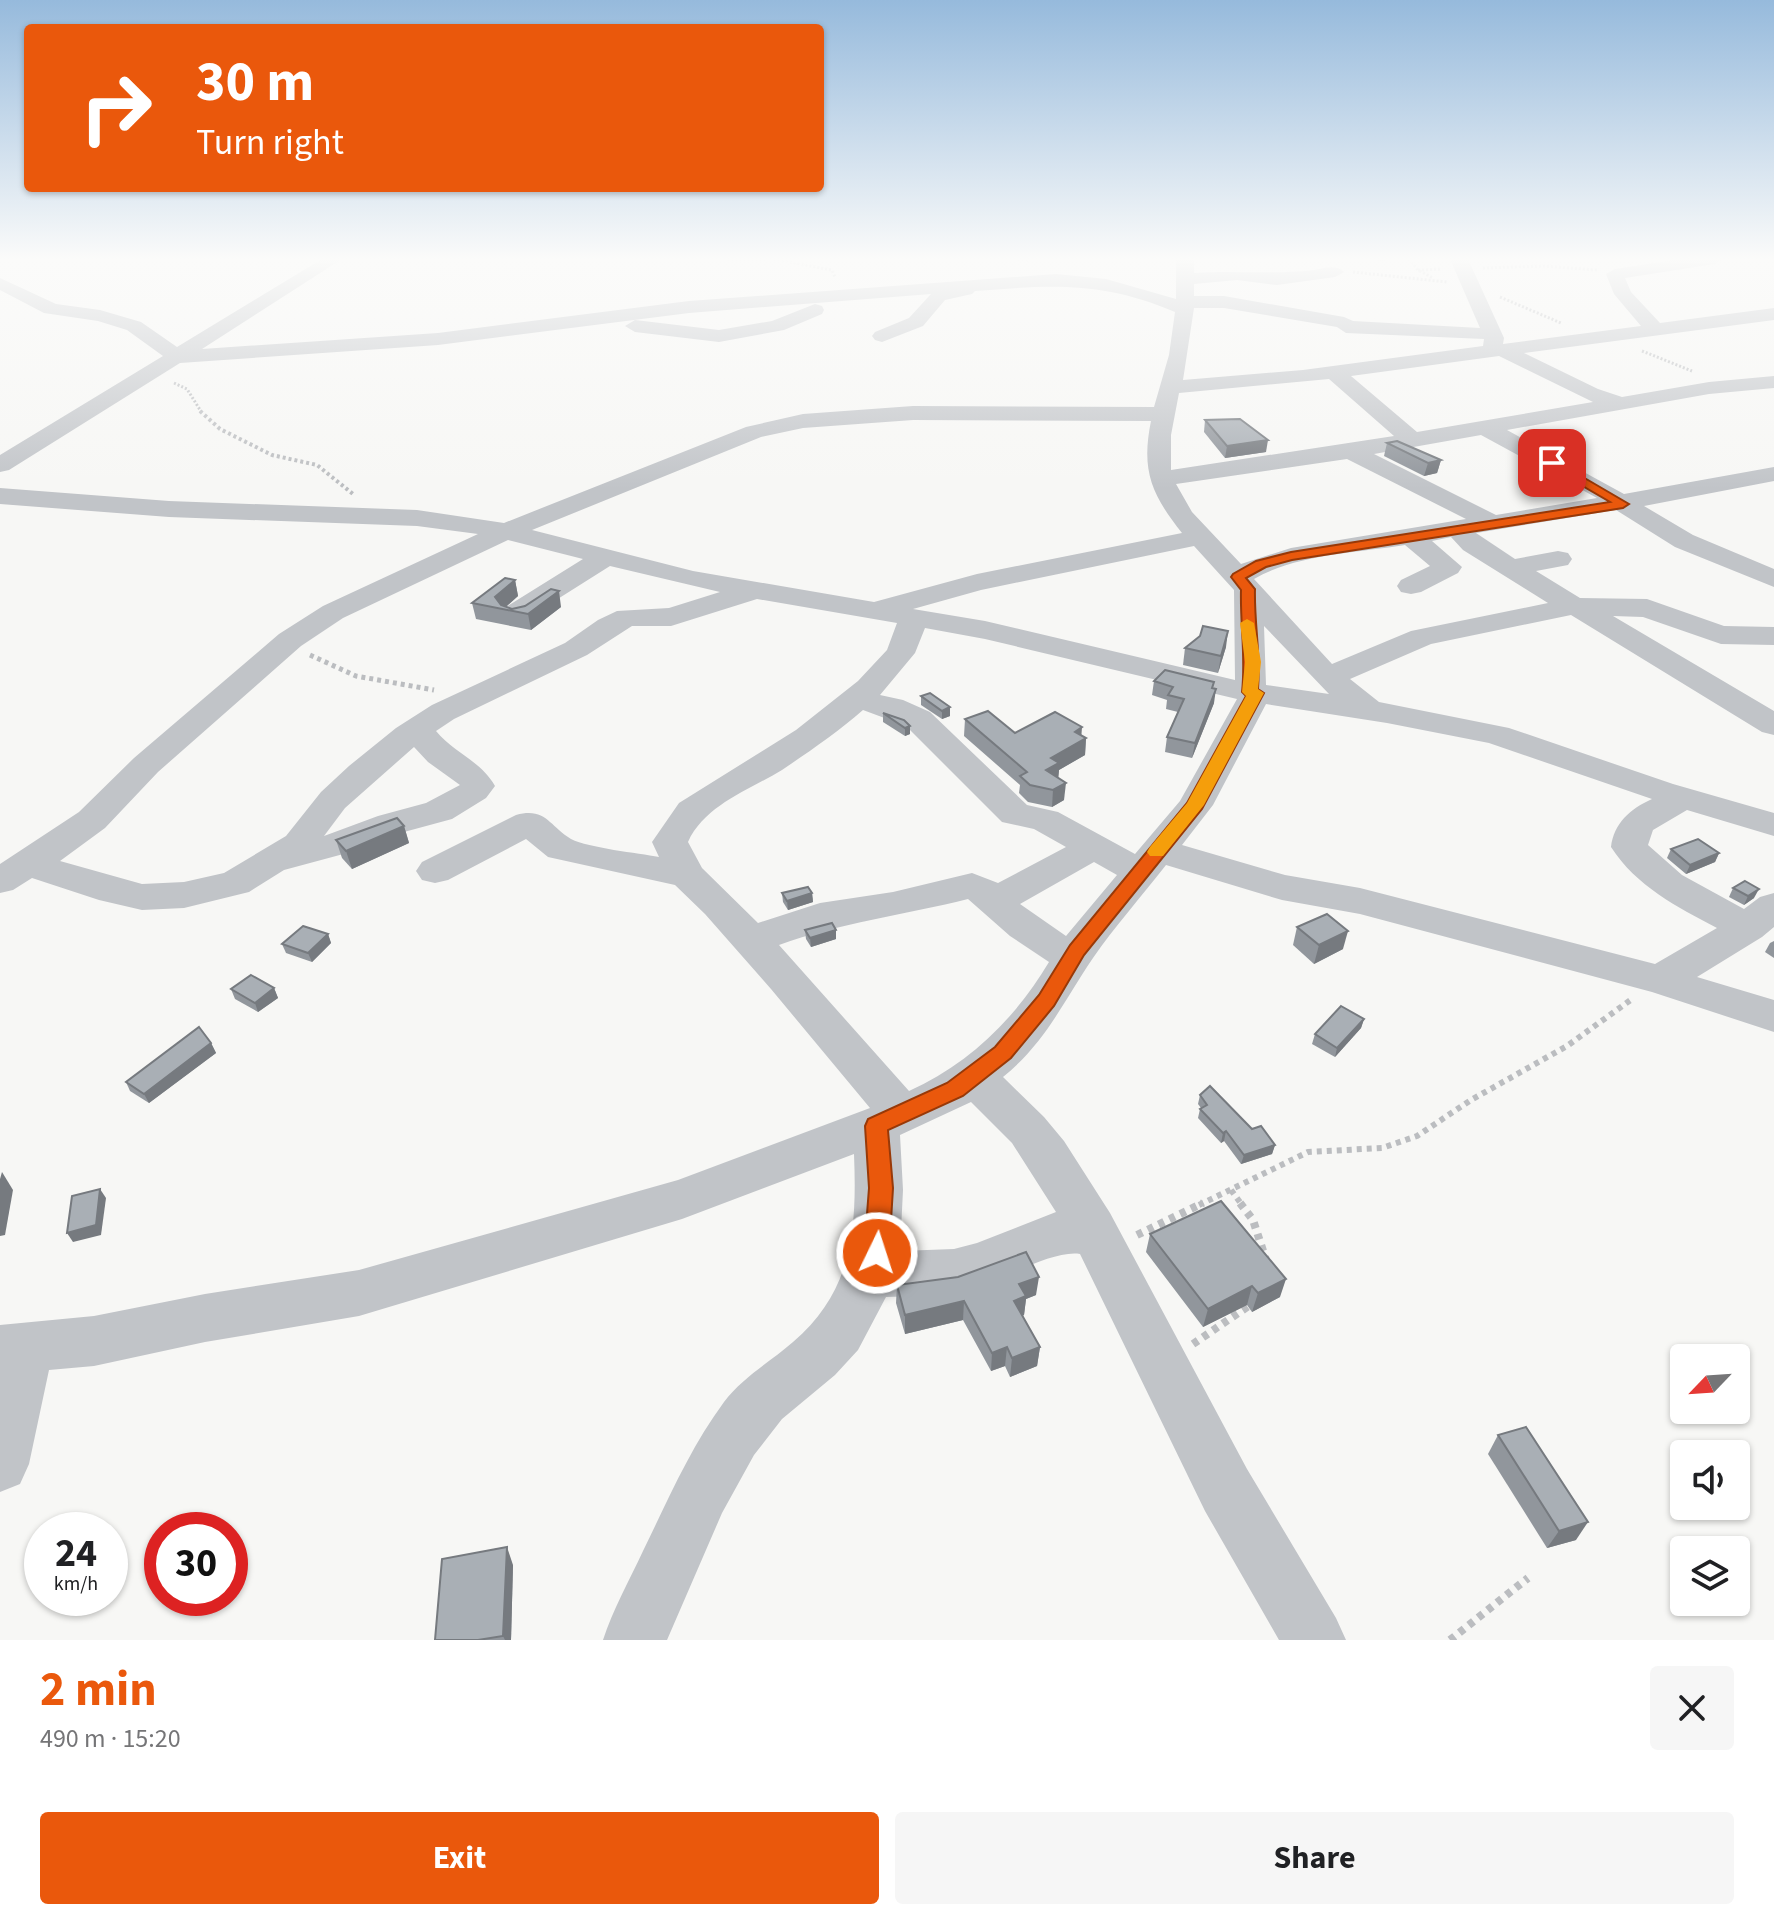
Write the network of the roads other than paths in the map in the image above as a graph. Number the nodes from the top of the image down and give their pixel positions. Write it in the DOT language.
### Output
graph roads {
  1 [pos="148,336"];
  2 [pos="212,336"];
  3 [pos="481,336"];
  4 [pos="690,336"];
  5 [pos="721,336"];
  6 [pos="1180,336"];
  7 [pos="1341,336"];
  8 [pos="1469,336"];
  9 [pos="1492,336"];
  10 [pos="1598,336"];
  11 [pos="1495,344"];
  12 [pos="178,357"];
  13 [pos="1343,371"];
  14 [pos="1547,372"];
  15 [pos="1774,382"];
  16 [pos="1667,383"];
  17 [pos="1169,388"];
  18 [pos="1619,403"];
  19 [pos="1164,414"];
  20 [pos="1483,427"];
  21 [pos="1411,439"];
  22 [pos="1348,450"];
  23 [pos="0,465"];
  24 [pos="1774,474"];
  25 [pos="1162,479"];
  26 [pos="0,496"];
  27 [pos="1623,504"];
  28 [pos="1491,522"];
  29 [pos="1463,528"];
  30 [pos="1720,528"];
  31 [pos="507,531"];
  32 [pos="1411,537"];
  33 [pos="1684,541"];
  34 [pos="1209,546"];
  35 [pos="607,556"];
  36 [pos="1558,559"];
  37 [pos="1272,561"];
  38 [pos="1510,568"];
  39 [pos="1774,579"];
  40 [pos="1243,583"];
  41 [pos="1411,586"];
  42 [pos="753,591"];
  43 [pos="1575,606"];
  44 [pos="870,611"];
  45 [pos="516,613"];
  46 [pos="914,618"];
  47 [pos="1774,636"];
  48 [pos="1329,677"];
  49 [pos="1253,692"];
  50 [pos="854,698"];
  51 [pos="1372,711"];
  52 [pos="1774,725"];
  53 [pos="418,729"];
  54 [pos="1684,798"];
  55 [pos="1774,825"];
  56 [pos="1092,847"];
  57 [pos="276,860"];
  58 [pos="1149,861"];
  59 [pos="29,864"];
  60 [pos="435,871"];
  61 [pos="687,875"];
  62 [pos="0,881"];
  63 [pos="993,901"];
  64 [pos="1761,917"];
  65 [pos="751,940"];
  66 [pos="1073,957"];
  67 [pos="1660,980"];
  68 [pos="1774,1016"];
  69 [pos="973,1076"];
  70 [pos="889,1120"];
  71 [pos="1099,1242"];
  72 [pos="869,1275"];
  73 [pos="14,1349"];
  74 [pos="0,1464"];
  75 [pos="635,1640"];
  76 [pos="1314,1640"];
  1 -- 12 [label="street"];
  2 -- 12 [label="street"];
  3 -- 12 [label="street"];
  4 -- 5 [label="street"];
  6 -- 17 [label="street"];
  7 -- 13 [label="street"];
  8 -- 11 [label="street"];
  9 -- 11 [label="street"];
  10 -- 11 [label="street"];
  11 -- 13 [label="street"];
  11 -- 14 [label="street"];
  12 -- 23 [label="street"];
  13 -- 17 [label="street"];
  13 -- 21 [label="street"];
  14 -- 16 [label="street"];
  14 -- 18 [label="street"];
  15 -- 18 [label="street"];
  17 -- 19 [label="street"];
  18 -- 20 [label="street"];
  19 -- 25 [label="street"];
  19 -- 31 [label="street"];
  20 -- 21 [label="street"];
  20 -- 27 [label="street"];
  21 -- 22 [label="street"];
  22 -- 25 [label="street"];
  22 -- 28 [label="street"];
  24 -- 27 [label="street"];
  25 -- 34 [label="street"];
  26 -- 31 [label="street"];
  27 -- 28 [label="street"];
  27 -- 33 [label="street"];
  28 -- 29 [label="street"];
  29 -- 32 [label="street"];
  29 -- 38 [label="street"];
  30 -- 33 [label="street"];
  31 -- 35 [label="street"];
  31 -- 59 [label="street"];
  32 -- 37 [label="street"];
  32 -- 41 [label="street"];
  33 -- 39 [label="street"];
  34 -- 37 [label="street"];
  34 -- 40 [label="street"];
  34 -- 44 [label="street"];
  35 -- 42 [label="street"];
  35 -- 45 [label="street"];
  36 -- 38 [label="street"];
  37 -- 40 [label="street"];
  38 -- 43 [label="street"];
  40 -- 48 [label="street"];
  40 -- 49 [label="street"];
  42 -- 44 [label="street"];
  42 -- 53 [label="street"];
  43 -- 47 [label="street"];
  43 -- 48 [label="street"];
  43 -- 52 [label="street"];
  44 -- 46 [label="street"];
  46 -- 49 [label="street"];
  46 -- 50 [label="street"];
  48 -- 51 [label="street"];
  49 -- 51 [label="street"];
  49 -- 58 [label="street"];
  50 -- 56 [label="street"];
  50 -- 61 [label="street"];
  51 -- 54 [label="street"];
  53 -- 57 [label="street"];
  53 -- 57 [label="street"];
  54 -- 55 [label="street"];
  54 -- 64 [label="street"];
  56 -- 58 [label="street"];
  56 -- 63 [label="street"];
  57 -- 59 [label="street"];
  58 -- 66 [label="street"];
  58 -- 67 [label="street"];
  59 -- 62 [label="street"];
  60 -- 61 [label="street"];
  61 -- 65 [label="street"];
  63 -- 65 [label="street"];
  63 -- 66 [label="street"];
  64 -- 67 [label="street"];
  65 -- 70 [label="street"];
  66 -- 69 [label="street"];
  67 -- 68 [label="street"];
  69 -- 70 [label="street"];
  69 -- 71 [label="street"];
  70 -- 72 [label="street"];
  70 -- 73 [label="street"];
  71 -- 72 [label="street"];
  71 -- 76 [label="street"];
  72 -- 75 [label="street"];
  73 -- 74 [label="street"];
}
